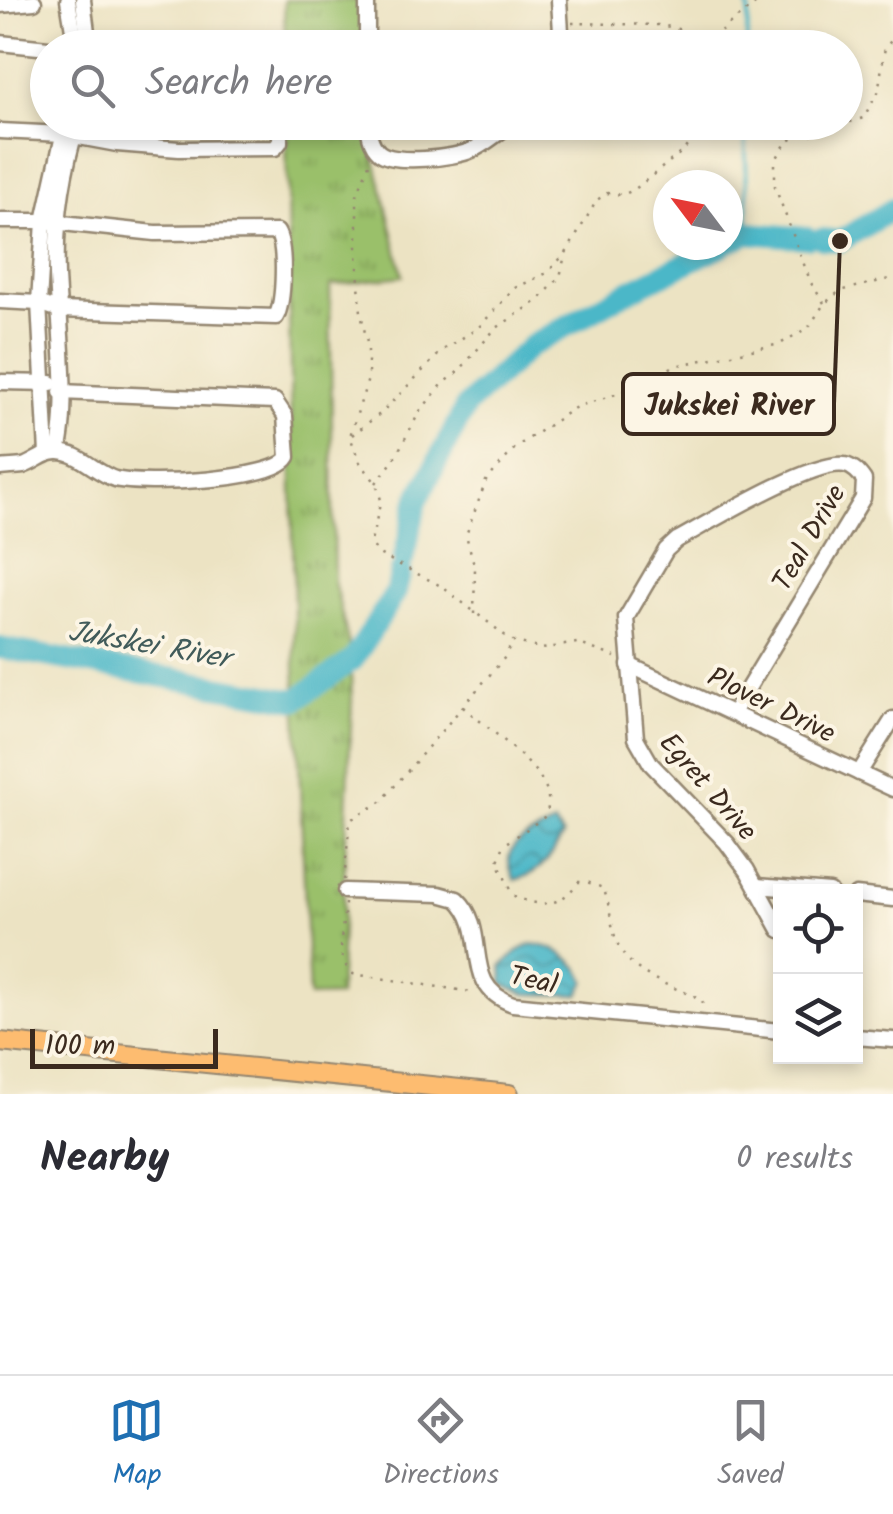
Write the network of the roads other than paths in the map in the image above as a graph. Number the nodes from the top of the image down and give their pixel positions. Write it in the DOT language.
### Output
graph roads {
  1 [pos="68,0"];
  2 [pos="84,0"];
  3 [pos="367,0"];
  4 [pos="559,0"];
  5 [pos="34,2"];
  6 [pos="0,6"];
  7 [pos="73,30"];
  8 [pos="87,30"];
  9 [pos="367,30"];
  10 [pos="561,30"];
  11 [pos="0,43"];
  12 [pos="30,46"];
  13 [pos="0,130"];
  14 [pos="30,130"];
  15 [pos="68,140"];
  16 [pos="130,140"];
  17 [pos="280,140"];
  18 [pos="371,140"];
  19 [pos="487,140"];
  20 [pos="0,221"];
  21 [pos="51,223"];
  22 [pos="0,301"];
  23 [pos="39,303"];
  24 [pos="59,310"];
  25 [pos="0,382"];
  26 [pos="56,386"];
  27 [pos="52,453"];
  28 [pos="0,468"];
  29 [pos="630,665"];
  30 [pos="733,713"];
  31 [pos="893,718"];
  32 [pos="859,773"];
  33 [pos="893,789"];
  34 [pos="757,886"];
  35 [pos="773,887"];
  36 [pos="345,891"];
  37 [pos="863,896"];
  38 [pos="893,900"];
  39 [pos="773,917"];
  40 [pos="773,1030"];
  41 [pos="863,1038"];
  42 [pos="893,1040"];
  43 [pos="0,1042"];
  44 [pos="510,1094"];
  1 -- 7 [label="street"];
  2 -- 8 [label="street"];
  3 -- 9 [label="street"];
  4 -- 10 [label="street"];
  5 -- 6 [label="street"];
  11 -- 12 [label="street"];
  13 -- 14 [label="street"];
  15 -- 21 [label="street"];
  16 -- 17 [label="street"];
  18 -- 19 [label="street"];
  20 -- 21 [label="street"];
  21 -- 23 [label="street"];
  21 -- 24 [label="street"];
  21 -- 24 [label="street"];
  22 -- 23 [label="street"];
  23 -- 24 [label="street"];
  23 -- 26 [label="street"];
  24 -- 26 [label="street"];
  25 -- 26 [label="street"];
  26 -- 27 [label="street"];
  26 -- 27 [label="street"];
  27 -- 28 [label="street"];
  29 -- 30 [label="street, Plover Drive"];
  29 -- 30 [label="street, Teal Drive"];
  29 -- 34 [label="street, Egret Drive"];
  30 -- 32 [label="street, Plover Drive"];
  31 -- 32 [label="street"];
  32 -- 33 [label="street, Plover Drive"];
  34 -- 35 [label="street"];
  34 -- 39 [label="street, Egret Drive"];
  36 -- 40 [label="street, Teal"];
  37 -- 38 [label="street"];
  41 -- 42 [label="street"];
  43 -- 44 [label="main road"];
}
